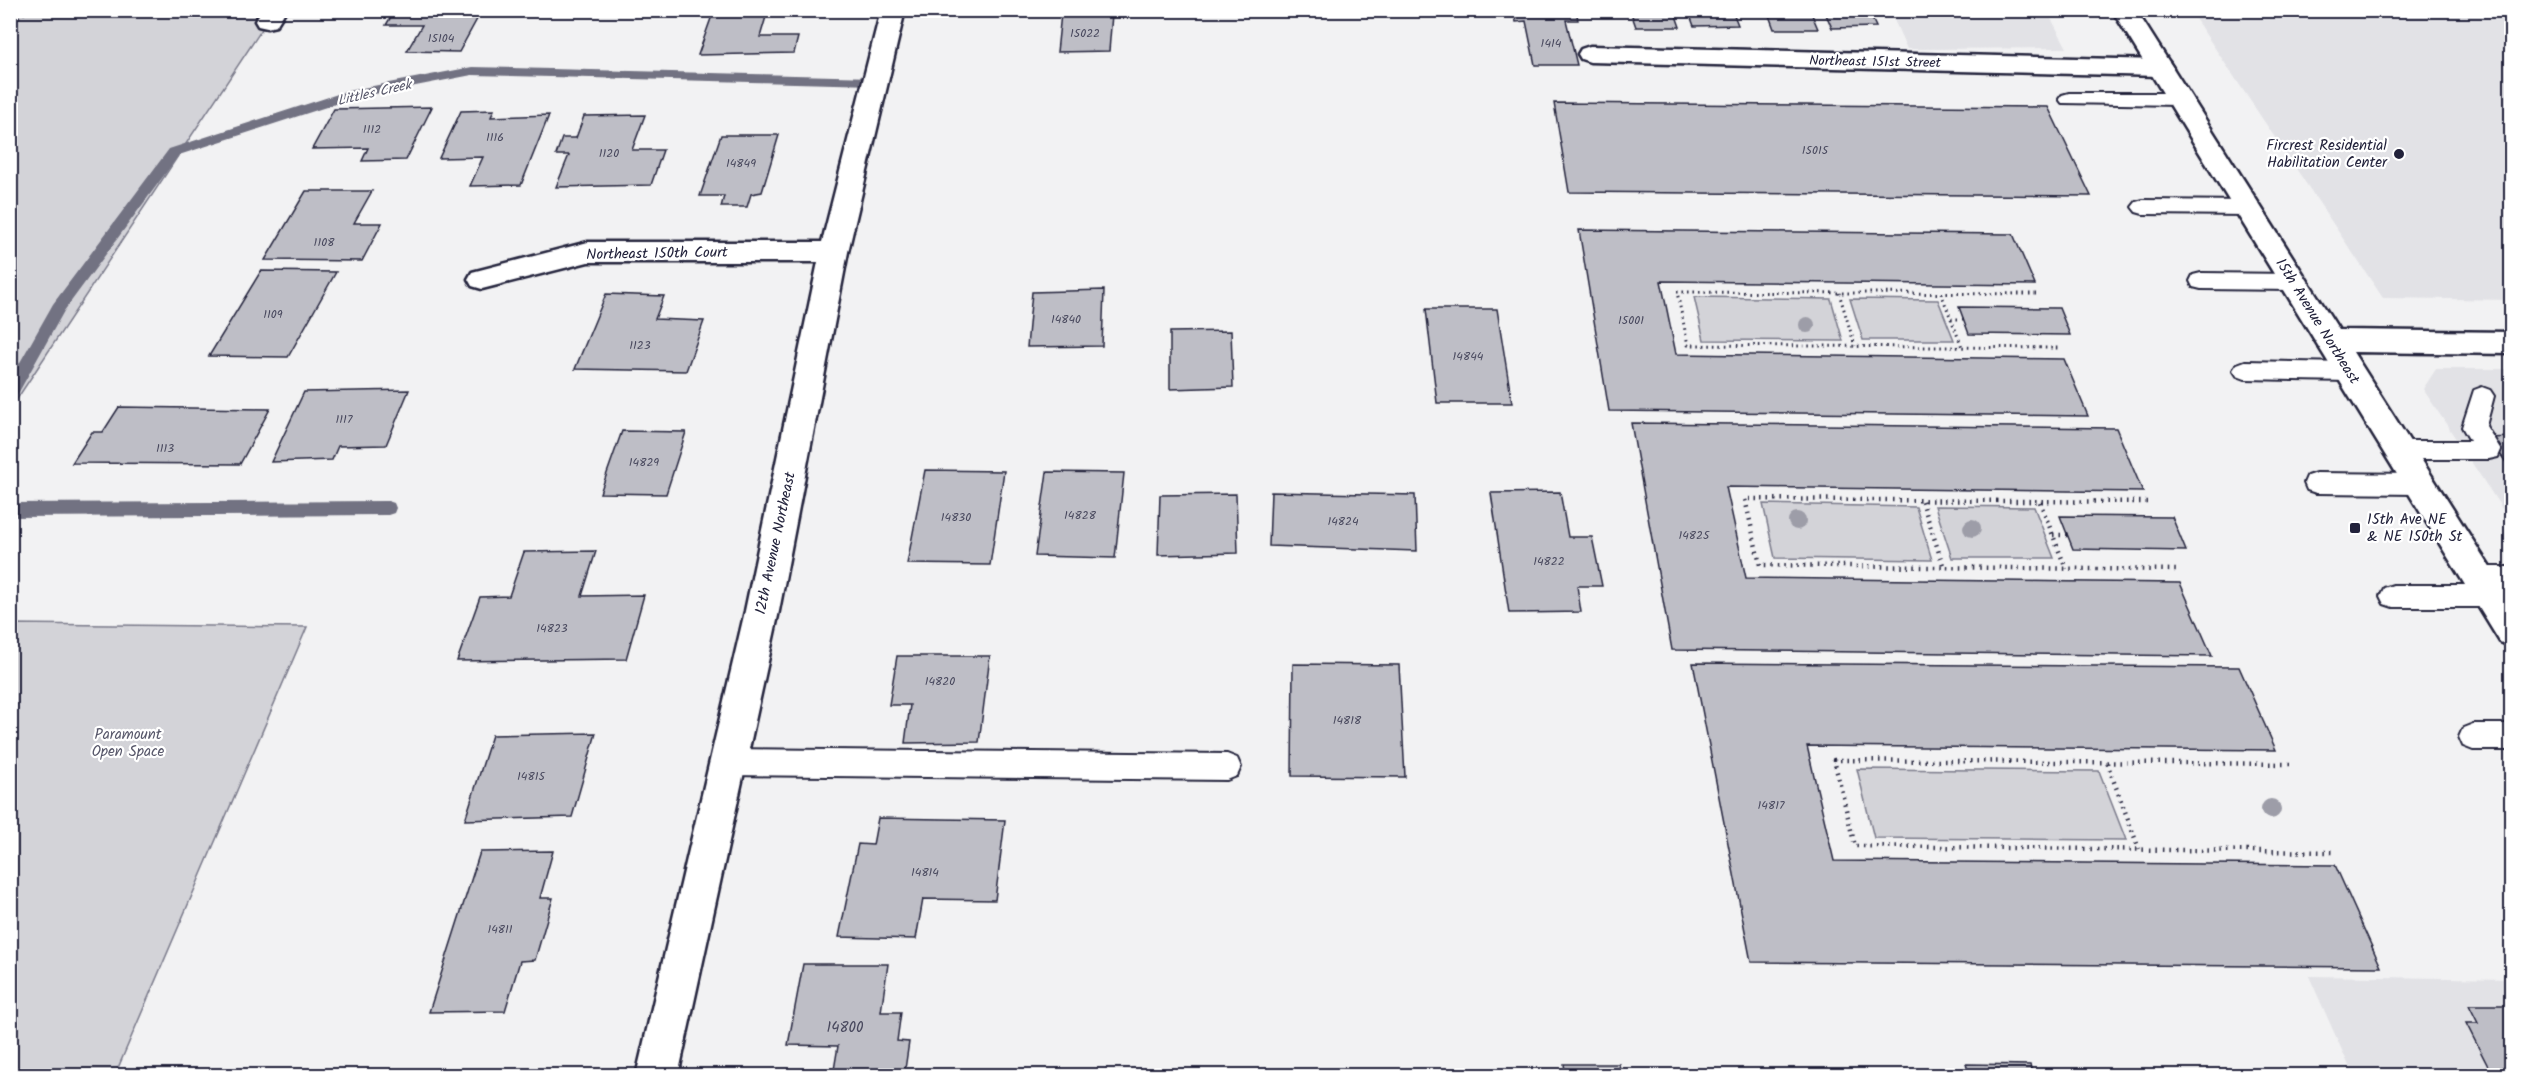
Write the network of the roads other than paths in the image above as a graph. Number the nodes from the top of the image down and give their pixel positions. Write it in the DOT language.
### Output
graph roads {
  1 [pos="892,10"];
  2 [pos="2124,10"];
  3 [pos="1590,54"];
  4 [pos="2160,68"];
  5 [pos="2069,99"];
  6 [pos="2178,99"];
  7 [pos="2143,207"];
  8 [pos="2248,208"];
  9 [pos="834,252"];
  10 [pos="482,279"];
  11 [pos="2201,281"];
  12 [pos="2294,282"];
  13 [pos="2331,341"];
  14 [pos="2511,343"];
  15 [pos="2245,370"];
  16 [pos="2350,372"];
  17 [pos="2482,396"];
  18 [pos="2398,450"];
  19 [pos="2316,483"];
  20 [pos="2420,484"];
  21 [pos="2493,584"];
  22 [pos="2393,596"];
  23 [pos="2511,632"];
  24 [pos="2473,737"];
  25 [pos="2511,737"];
  26 [pos="728,762"];
  27 [pos="1227,767"];
  28 [pos="657,1076"];
  1 -- 9 [label="street, 12th Avenue Northeast"];
  2 -- 4 [label="street, 15th Avenue Northeast"];
  3 -- 4 [label="street, Northeast 151st Street"];
  4 -- 6 [label="street, 15th Avenue Northeast"];
  5 -- 6 [label="lane"];
  6 -- 8 [label="street, 15th Avenue Northeast"];
  7 -- 8 [label="lane"];
  8 -- 12 [label="street, 15th Avenue Northeast"];
  9 -- 10 [label="street, Northeast 150th Court"];
  9 -- 26 [label="street, 12th Avenue Northeast"];
  11 -- 12 [label="lane"];
  12 -- 13 [label="street, 15th Avenue Northeast"];
  13 -- 14 [label="street"];
  13 -- 16 [label="street, 15th Avenue Northeast"];
  15 -- 16 [label="lane"];
  16 -- 18 [label="street, 15th Avenue Northeast"];
  17 -- 18 [label="lane"];
  18 -- 20 [label="street, 15th Avenue Northeast"];
  19 -- 20 [label="lane"];
  20 -- 21 [label="street, 15th Avenue Northeast"];
  21 -- 22 [label="lane"];
  21 -- 23 [label="street, 15th Avenue Northeast"];
  24 -- 25 [label="lane"];
  26 -- 27 [label="lane"];
  26 -- 28 [label="street, 12th Avenue Northeast"];
}
